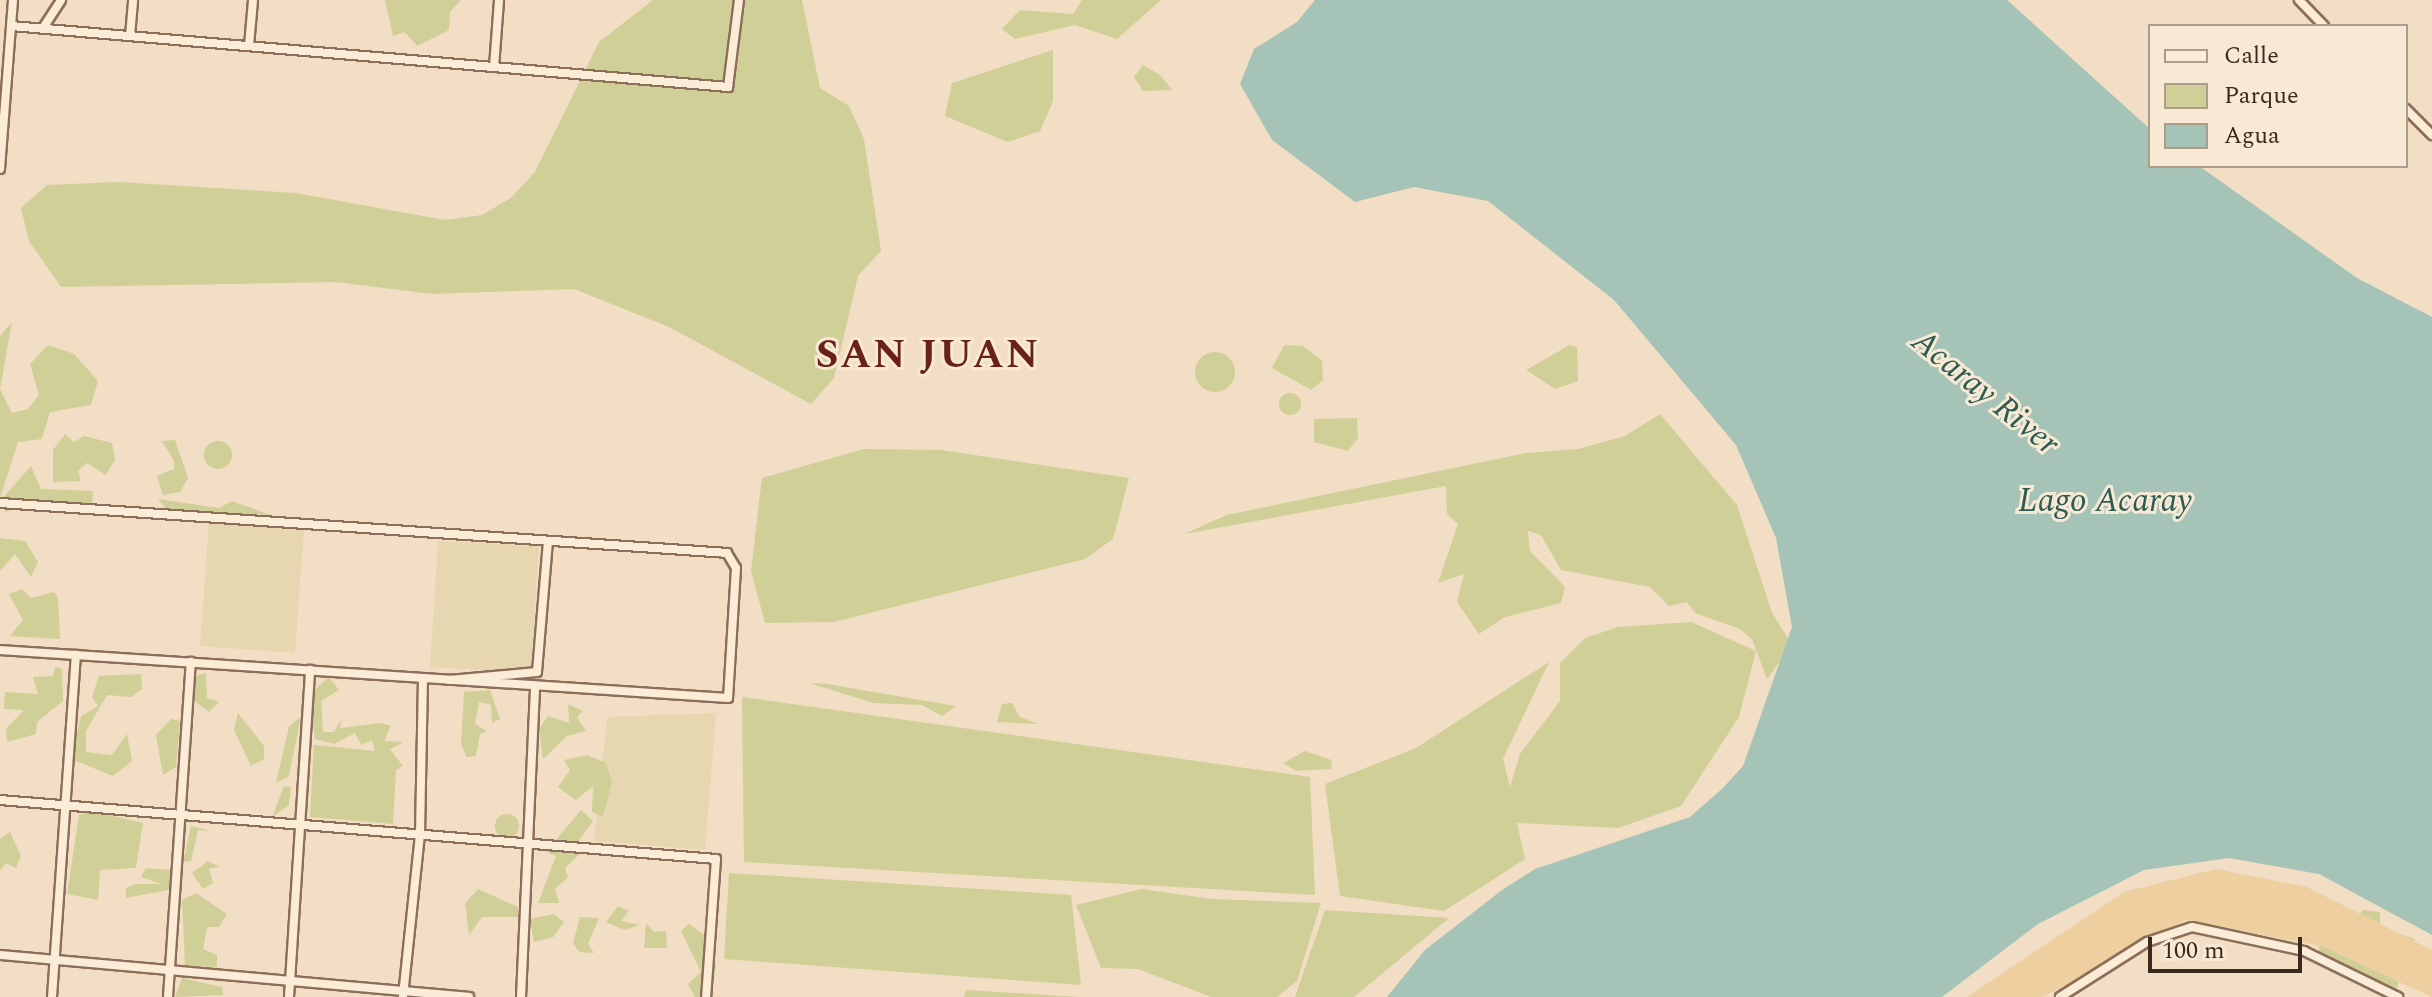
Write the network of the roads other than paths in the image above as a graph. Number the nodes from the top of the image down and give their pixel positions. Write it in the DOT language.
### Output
graph roads {
  1 [pos="13,0"];
  2 [pos="61,0"];
  3 [pos="133,0"];
  4 [pos="253,0"];
  5 [pos="499,0"];
  6 [pos="739,0"];
  7 [pos="2299,0"];
  8 [pos="2322,24"];
  9 [pos="11,26"];
  10 [pos="43,28"];
  11 [pos="130,36"];
  12 [pos="249,46"];
  13 [pos="494,67"];
  14 [pos="2408,111"];
  15 [pos="1,128"];
  16 [pos="2432,135"];
  17 [pos="0,169"];
  18 [pos="0,503"];
  19 [pos="548,541"];
  20 [pos="0,650"];
  21 [pos="76,655"];
  22 [pos="191,662"];
  23 [pos="310,670"];
  24 [pos="423,678"];
  25 [pos="449,680"];
  26 [pos="535,687"];
  27 [pos="0,800"];
  28 [pos="67,806"];
  29 [pos="180,815"];
  30 [pos="302,825"];
  31 [pos="420,834"];
  32 [pos="529,843"];
  33 [pos="0,955"];
  34 [pos="54,959"];
  35 [pos="170,970"];
  36 [pos="291,980"];
  37 [pos="404,994"];
  38 [pos="52,997"];
  39 [pos="168,997"];
  40 [pos="289,997"];
  41 [pos="469,997"];
  42 [pos="521,997"];
  43 [pos="706,997"];
  44 [pos="2060,997"];
  45 [pos="2398,997"];
  1 -- 9 [label="street"];
  2 -- 10 [label="street"];
  3 -- 11 [label="street"];
  4 -- 12 [label="street"];
  5 -- 13 [label="street"];
  6 -- 13 [label="street"];
  7 -- 8 [label="street"];
  9 -- 10 [label="street"];
  9 -- 15 [label="street"];
  10 -- 11 [label="street"];
  11 -- 12 [label="street"];
  12 -- 13 [label="street"];
  14 -- 16 [label="street"];
  15 -- 17 [label="street"];
  18 -- 19 [label="street"];
  19 -- 25 [label="street"];
  19 -- 26 [label="street"];
  20 -- 21 [label="street"];
  21 -- 22 [label="street"];
  21 -- 28 [label="street"];
  22 -- 23 [label="street"];
  22 -- 29 [label="street"];
  23 -- 24 [label="street"];
  23 -- 30 [label="street"];
  24 -- 25 [label="street"];
  24 -- 31 [label="street"];
  25 -- 26 [label="street"];
  26 -- 32 [label="street"];
  27 -- 28 [label="street"];
  28 -- 29 [label="street"];
  28 -- 34 [label="street"];
  29 -- 30 [label="street"];
  29 -- 35 [label="street"];
  30 -- 31 [label="street"];
  30 -- 36 [label="street"];
  31 -- 32 [label="street"];
  31 -- 37 [label="street"];
  32 -- 42 [label="street"];
  32 -- 43 [label="street"];
  33 -- 34 [label="street"];
  34 -- 35 [label="street"];
  34 -- 38 [label="street"];
  35 -- 36 [label="street"];
  35 -- 39 [label="street"];
  36 -- 37 [label="street"];
  36 -- 40 [label="street"];
  37 -- 41 [label="street"];
  44 -- 45 [label="street"];
}
